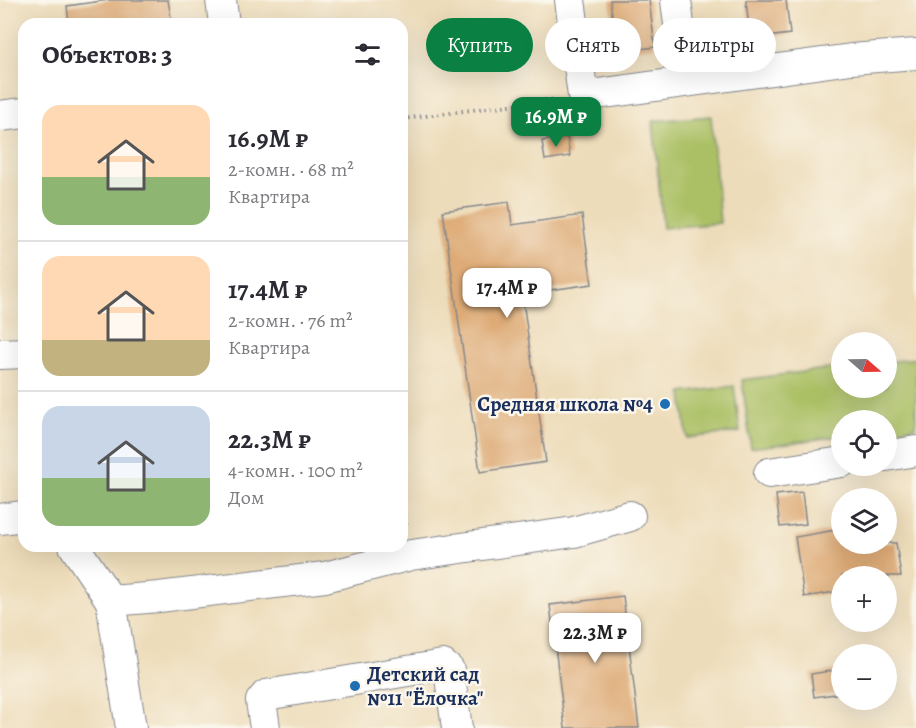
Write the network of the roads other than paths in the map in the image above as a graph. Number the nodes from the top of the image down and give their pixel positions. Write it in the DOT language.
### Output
graph roads {
  1 [pos="221,0"];
  2 [pos="570,0"];
  3 [pos="676,0"];
  4 [pos="223,18"];
  5 [pos="916,54"];
  6 [pos="686,82"];
  7 [pos="18,114"];
  8 [pos="0,116"];
  9 [pos="18,353"];
  10 [pos="0,354"];
  11 [pos="916,452"];
  12 [pos="897,455"];
  13 [pos="831,464"];
  14 [pos="769,473"];
  15 [pos="630,516"];
  16 [pos="18,517"];
  17 [pos="0,519"];
  18 [pos="78,552"];
  19 [pos="111,601"];
  20 [pos="131,728"];
  21 [pos="265,728"];
  22 [pos="457,728"];
  1 -- 4 [label="lane"];
  2 -- 6 [label="lane"];
  3 -- 6 [label="lane"];
  5 -- 6 [label="lane"];
  7 -- 8 [label="lane"];
  9 -- 10 [label="lane"];
  11 -- 12 [label="lane"];
  13 -- 14 [label="lane"];
  15 -- 19 [label="lane"];
  16 -- 17 [label="lane"];
  18 -- 19 [label="lane"];
  19 -- 20 [label="lane"];
  21 -- 22 [label="lane"];
}
